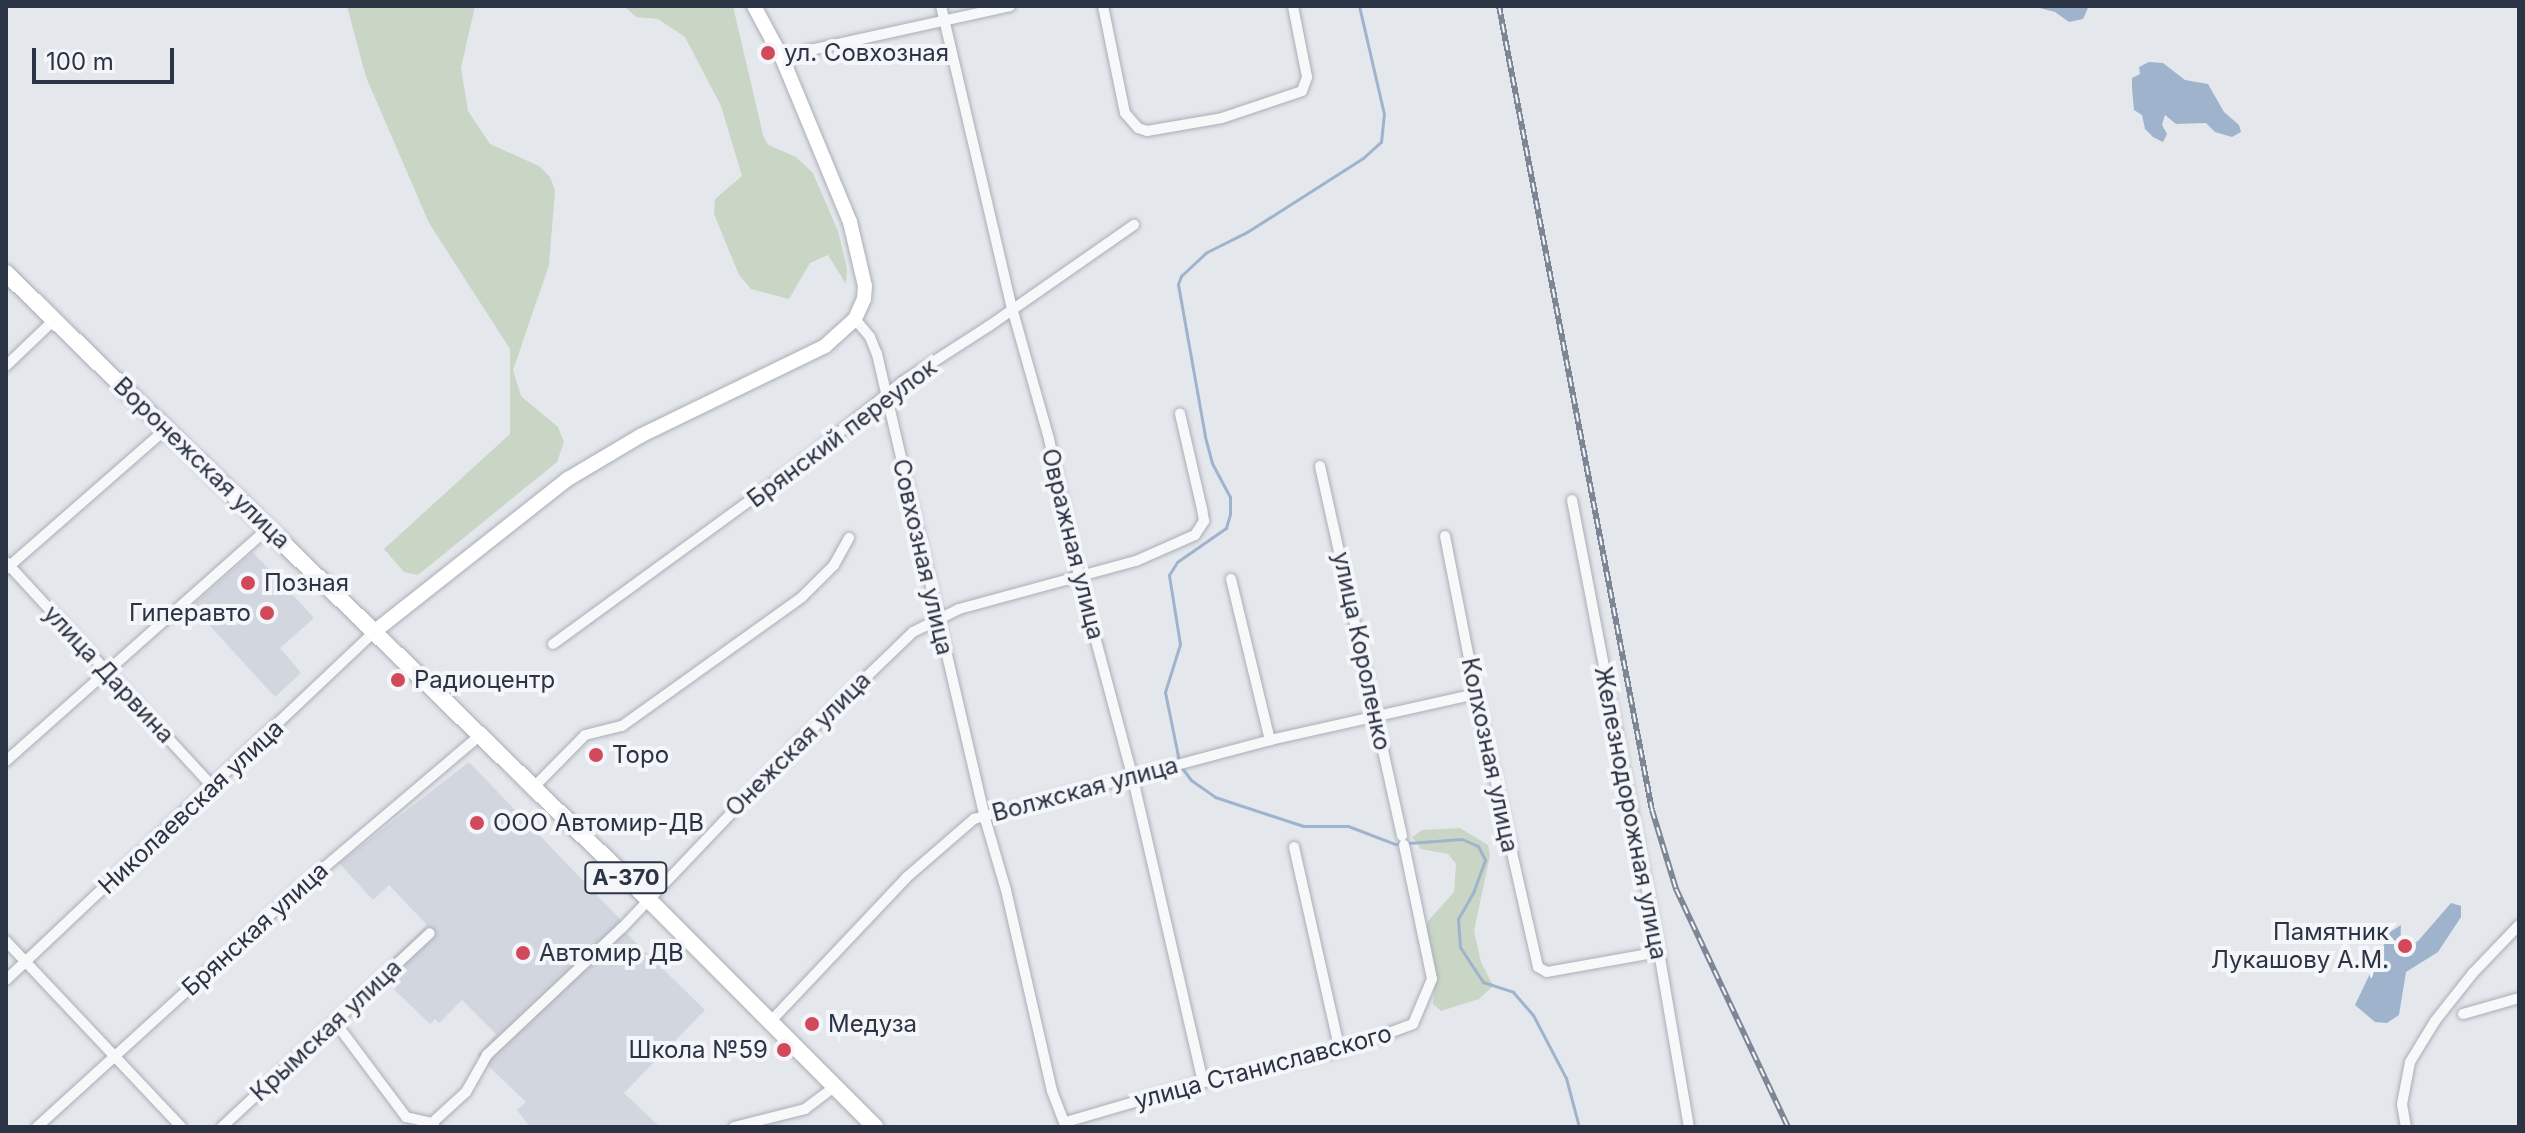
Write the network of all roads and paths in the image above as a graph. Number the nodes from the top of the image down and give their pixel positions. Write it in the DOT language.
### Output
graph roads {
  1 [pos="754,6"];
  2 [pos="941,6"];
  3 [pos="1010,6"];
  4 [pos="1103,6"];
  5 [pos="1293,6"];
  6 [pos="945,21"];
  7 [pos="783,60"];
  8 [pos="1134,225"];
  9 [pos="6,273"];
  10 [pos="1012,308"];
  11 [pos="855,319"];
  12 [pos="54,320"];
  13 [pos="6,366"];
  14 [pos="885,394"];
  15 [pos="1180,414"];
  16 [pos="167,428"];
  17 [pos="1320,466"];
  18 [pos="1572,500"];
  19 [pos="268,528"];
  20 [pos="1445,536"];
  21 [pos="849,538"];
  22 [pos="7,566"];
  23 [pos="1079,577"];
  24 [pos="1231,579"];
  25 [pos="937,618"];
  26 [pos="374,632"];
  27 [pos="553,644"];
  28 [pos="106,670"];
  29 [pos="1476,694"];
  30 [pos="1377,718"];
  31 [pos="479,736"];
  32 [pos="1270,740"];
  33 [pos="6,761"];
  34 [pos="1133,779"];
  35 [pos="213,787"];
  36 [pos="533,788"];
  37 [pos="984,815"];
  38 [pos="1294,847"];
  39 [pos="648,899"];
  40 [pos="2519,925"];
  41 [pos="430,933"];
  42 [pos="6,941"];
  43 [pos="1659,952"];
  44 [pos="25,963"];
  45 [pos="6,980"];
  46 [pos="2519,998"];
  47 [pos="2463,1014"];
  48 [pos="335,1022"];
  49 [pos="770,1022"];
  50 [pos="1413,1024"];
  51 [pos="1340,1051"];
  52 [pos="115,1057"];
  53 [pos="1203,1082"];
  54 [pos="835,1086"];
  55 [pos="770,1124"];
  56 [pos="1066,1124"];
  57 [pos="434,1125"];
  58 [pos="37,1127"];
  59 [pos="181,1127"];
  60 [pos="222,1127"];
  61 [pos="734,1127"];
  62 [pos="875,1127"];
  63 [pos="1689,1127"];
  64 [pos="2406,1127"];
  1 -- 7 [label="main road"];
  2 -- 6 [label="street, Овражная улица"];
  3 -- 6 [label="street"];
  4 -- 5 [label="street"];
  6 -- 7 [label="street"];
  6 -- 10 [label="street, Овражная улица"];
  7 -- 11 [label="main road"];
  8 -- 10 [label="street, Брянский переулок"];
  9 -- 12 [label="highway, Воронежская улица / А-370"];
  10 -- 14 [label="street, Брянский переулок"];
  10 -- 23 [label="street, Овражная улица"];
  11 -- 14 [label="street, Совхозная улица"];
  11 -- 26 [label="main road"];
  12 -- 13 [label="street"];
  12 -- 16 [label="highway, Воронежская улица / А-370"];
  14 -- 25 [label="street, Совхозная улица"];
  14 -- 27 [label="street, Брянский переулок"];
  15 -- 23 [label="street, Онежская улица"];
  16 -- 19 [label="highway, Воронежская улица / А-370"];
  16 -- 22 [label="street"];
  17 -- 30 [label="street, улица Короленко"];
  18 -- 43 [label="street, Железнодорожная улица"];
  19 -- 26 [label="highway, Воронежская улица / А-370"];
  19 -- 28 [label="street"];
  20 -- 29 [label="street, Колхозная улица"];
  21 -- 36 [label="street"];
  22 -- 28 [label="street, улица Дарвина"];
  23 -- 25 [label="street, Онежская улица"];
  23 -- 34 [label="street, Овражная улица"];
  24 -- 32 [label="street"];
  25 -- 37 [label="street, Совхозная улица"];
  25 -- 39 [label="street, Онежская улица"];
  26 -- 31 [label="highway, Воронежская улица / А-370"];
  26 -- 35 [label="street, Николаевская улица"];
  28 -- 33 [label="street"];
  28 -- 35 [label="street, улица Дарвина"];
  29 -- 30 [label="street, Волжская улица"];
  29 -- 43 [label="street, Колхозная улица"];
  30 -- 32 [label="street, Волжская улица"];
  30 -- 50 [label="street, улица Короленко"];
  31 -- 36 [label="highway, Воронежская улица / А-370"];
  31 -- 52 [label="street, Брянская улица"];
  32 -- 34 [label="street, Волжская улица"];
  34 -- 37 [label="street, Волжская улица"];
  34 -- 53 [label="street, Овражная улица"];
  35 -- 44 [label="street, Николаевская улица"];
  36 -- 39 [label="highway, Воронежская улица / А-370"];
  37 -- 49 [label="street, Волжская улица"];
  37 -- 56 [label="street, Совхозная улица"];
  38 -- 51 [label="street"];
  39 -- 49 [label="highway, Воронежская улица / А-370"];
  39 -- 57 [label="street, Онежская улица"];
  40 -- 64 [label="street"];
  41 -- 48 [label="street, Крымская улица"];
  42 -- 44 [label="street"];
  43 -- 63 [label="street, Железнодорожная улица"];
  44 -- 45 [label="street, Николаевская улица"];
  44 -- 52 [label="street"];
  46 -- 47 [label="street"];
  48 -- 57 [label="street"];
  48 -- 60 [label="street, Крымская улица"];
  49 -- 54 [label="highway, Воронежская улица / А-370"];
  50 -- 51 [label="street, улица Станиславского"];
  51 -- 53 [label="street, улица Станиславского"];
  52 -- 58 [label="street, Брянская улица"];
  52 -- 59 [label="street"];
  53 -- 56 [label="street, улица Станиславского"];
  54 -- 55 [label="street"];
  54 -- 62 [label="highway, Воронежская улица / А-370"];
  55 -- 61 [label="street"];
}
